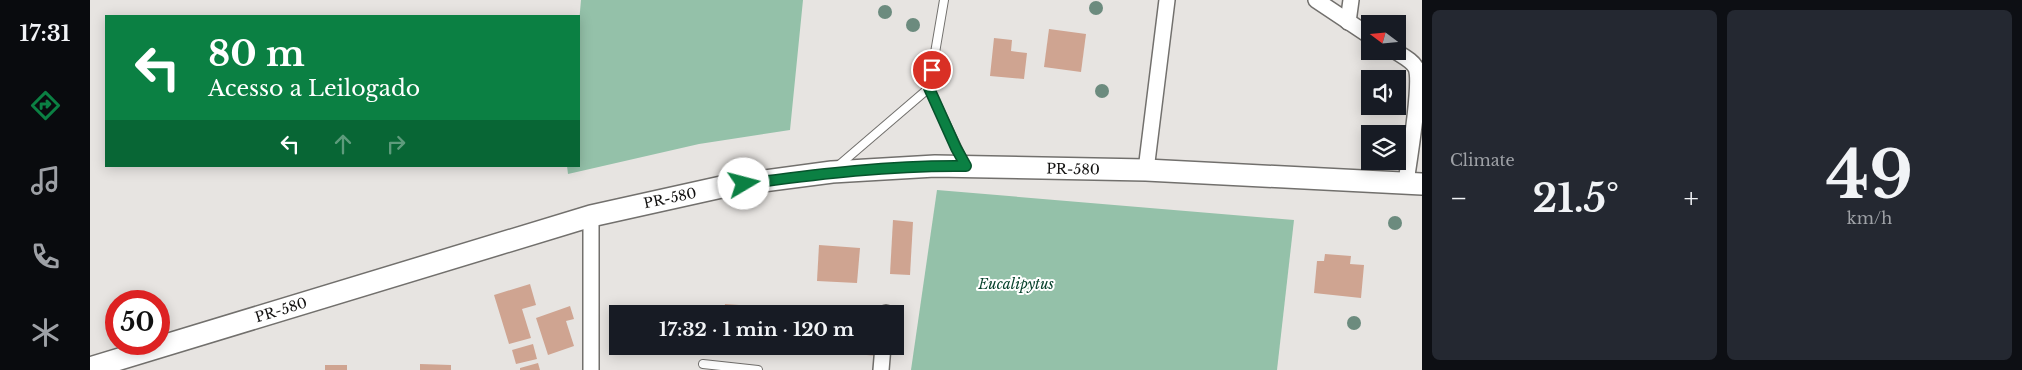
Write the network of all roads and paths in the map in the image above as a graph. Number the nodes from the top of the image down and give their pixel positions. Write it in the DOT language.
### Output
graph roads {
  1 [pos="944,0"];
  2 [pos="1166,0"];
  3 [pos="1316,0"];
  4 [pos="1351,0"];
  5 [pos="1348,22"];
  6 [pos="1361,30"];
  7 [pos="1406,58"];
  8 [pos="929,88"];
  9 [pos="966,166"];
  10 [pos="1146,170"];
  11 [pos="832,172"];
  12 [pos="1414,183"];
  13 [pos="591,216"];
  14 [pos="882,355"];
  15 [pos="703,364"];
  16 [pos="90,368"];
  17 [pos="591,370"];
  18 [pos="758,370"];
  19 [pos="881,370"];
  1 -- 8 [label="lane"];
  2 -- 10 [label="street"];
  3 -- 5 [label="street"];
  4 -- 5 [label="street"];
  5 -- 6 [label="street"];
  7 -- 12 [label="street"];
  8 -- 9 [label="lane"];
  8 -- 11 [label="lane"];
  9 -- 10 [label="main road, PR-580 / PR-580"];
  9 -- 11 [label="main road, PR-580 / PR-580"];
  10 -- 12 [label="main road, PR-580 / PR-580"];
  11 -- 13 [label="main road, PR-580 / PR-580"];
  13 -- 16 [label="main road, PR-580 / PR-580"];
  13 -- 17 [label="street"];
  14 -- 19 [label="street"];
  15 -- 18 [label="lane"];
}
